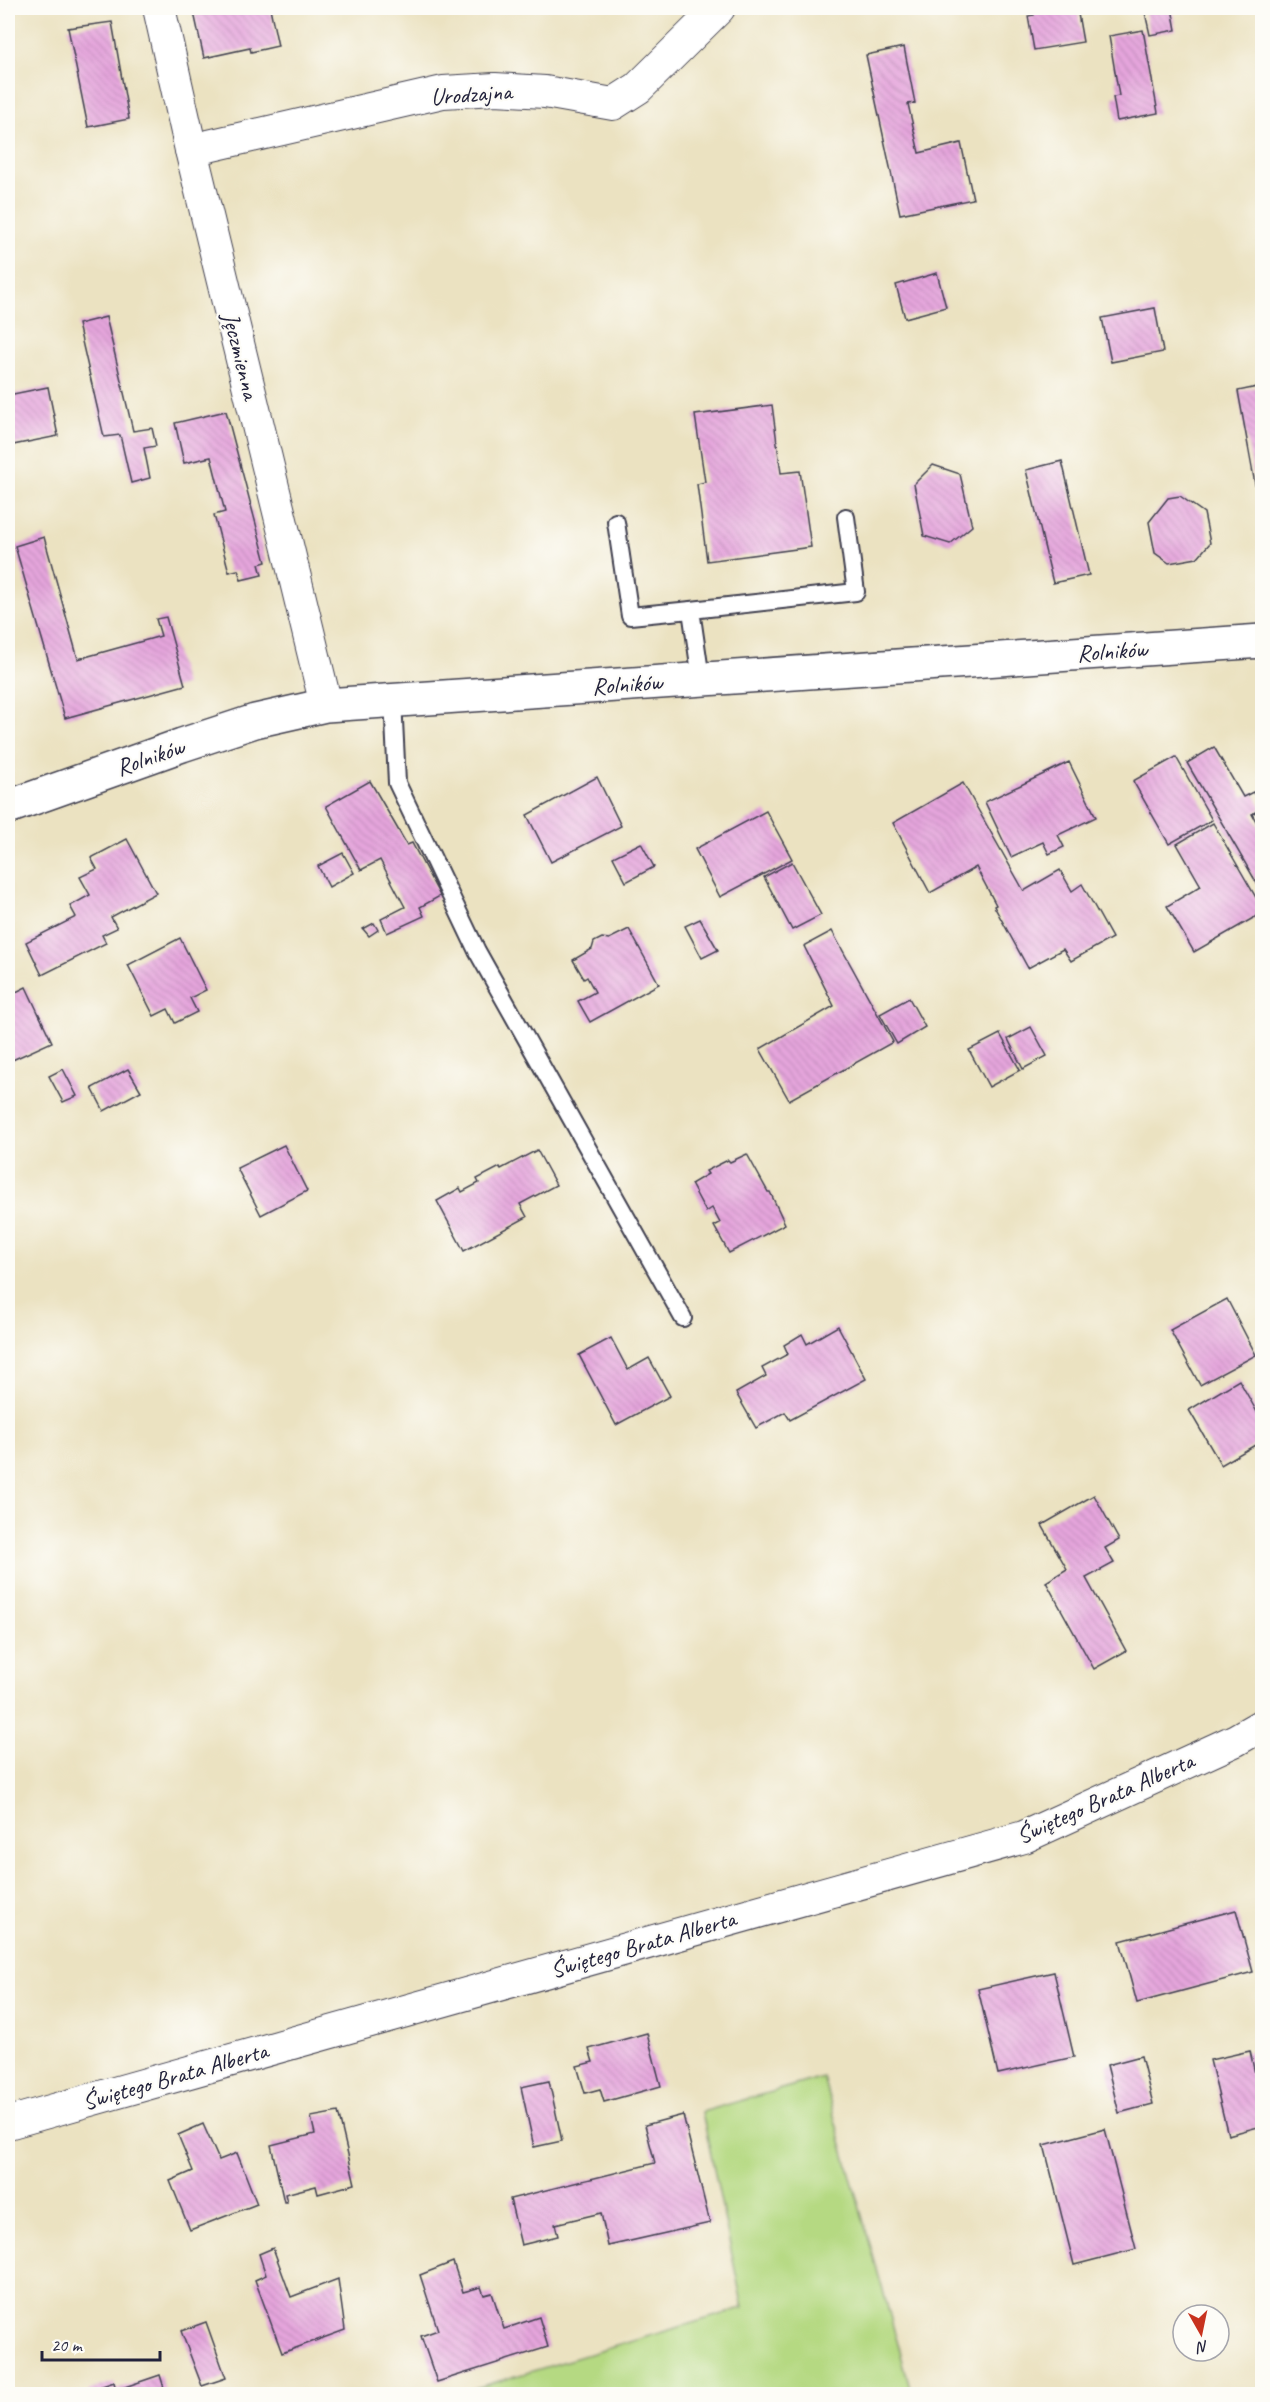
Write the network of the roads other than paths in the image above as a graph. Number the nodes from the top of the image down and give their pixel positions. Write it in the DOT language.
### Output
graph roads {
  1 [pos="159,8"];
  2 [pos="719,8"];
  3 [pos="191,150"];
  4 [pos="846,517"];
  5 [pos="616,522"];
  6 [pos="691,610"];
  7 [pos="1263,641"];
  8 [pos="701,679"];
  9 [pos="393,699"];
  10 [pos="326,705"];
  11 [pos="8,807"];
  12 [pos="683,1318"];
  13 [pos="1263,1725"];
  14 [pos="8,2123"];
  1 -- 3 [label="street, Jęczmienna"];
  2 -- 3 [label="street, Urodzajna"];
  3 -- 10 [label="street, Jęczmienna"];
  4 -- 6 [label="lane"];
  5 -- 6 [label="lane"];
  6 -- 8 [label="lane"];
  7 -- 8 [label="street, Rolników"];
  8 -- 9 [label="street, Rolników"];
  9 -- 10 [label="street, Rolników"];
  9 -- 12 [label="lane"];
  10 -- 11 [label="street, Rolników"];
  13 -- 14 [label="street, Świętego Brata Alberta"];
}
